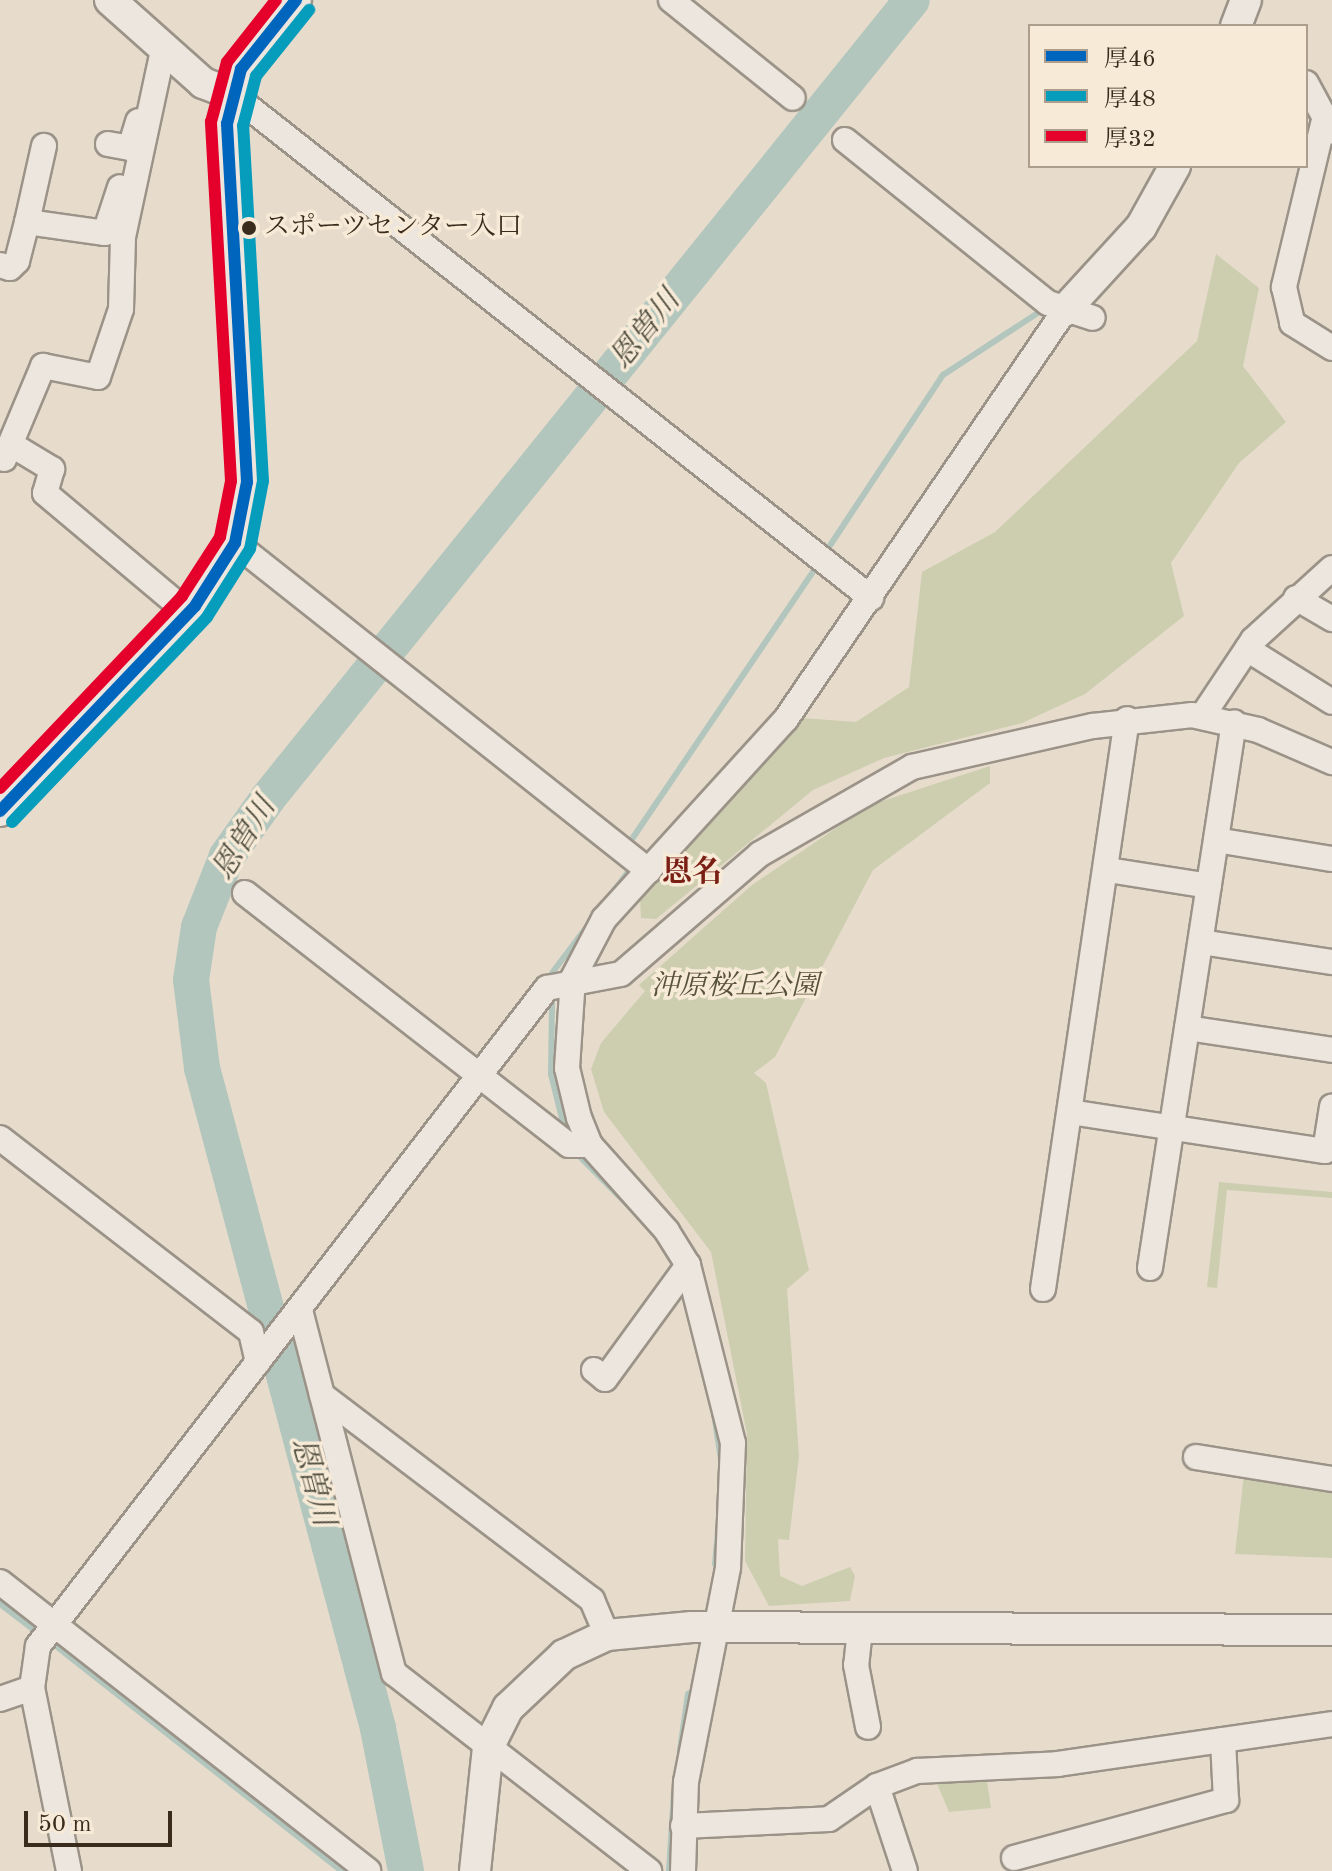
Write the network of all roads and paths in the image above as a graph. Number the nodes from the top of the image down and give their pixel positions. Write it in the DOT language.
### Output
graph roads {
  1 [pos="296,0"];
  2 [pos="671,0"];
  3 [pos="119,4"];
  4 [pos="163,50"];
  5 [pos="1308,87"];
  6 [pos="157,90"];
  7 [pos="232,94"];
  8 [pos="793,98"];
  9 [pos="1327,128"];
  10 [pos="845,140"];
  11 [pos="108,144"];
  12 [pos="44,146"];
  13 [pos="1174,168"];
  14 [pos="139,172"];
  15 [pos="27,222"];
  16 [pos="0,265"];
  17 [pos="1079,315"];
  18 [pos="1332,348"];
  19 [pos="4,457"];
  20 [pos="235,543"];
  21 [pos="1332,568"];
  22 [pos="871,598"];
  23 [pos="1296,598"];
  24 [pos="188,613"];
  25 [pos="1332,619"];
  26 [pos="1247,649"];
  27 [pos="1332,702"];
  28 [pos="1203,715"];
  29 [pos="1127,719"];
  30 [pos="1234,722"];
  31 [pos="1332,762"];
  32 [pos="0,811"];
  33 [pos="1216,840"];
  34 [pos="1332,859"];
  35 [pos="1108,870"];
  36 [pos="649,871"];
  37 [pos="1209,886"];
  38 [pos="245,893"];
  39 [pos="1201,942"];
  40 [pos="1332,962"];
  41 [pos="571,988"];
  42 [pos="1187,1028"];
  43 [pos="1332,1050"];
  44 [pos="480,1075"];
  45 [pos="1332,1107"];
  46 [pos="1070,1112"];
  47 [pos="1173,1128"];
  48 [pos="0,1138"];
  49 [pos="590,1145"];
  50 [pos="688,1265"];
  51 [pos="1150,1268"];
  52 [pos="1043,1289"];
  53 [pos="298,1312"];
  54 [pos="261,1358"];
  55 [pos="605,1379"];
  56 [pos="322,1395"];
  57 [pos="1196,1457"];
  58 [pos="1332,1479"];
  59 [pos="0,1582"];
  60 [pos="718,1627"];
  61 [pos="860,1629"];
  62 [pos="1332,1630"];
  63 [pos="48,1633"];
  64 [pos="607,1635"];
  65 [pos="32,1688"];
  66 [pos="0,1699"];
  67 [pos="1332,1724"];
  68 [pos="868,1727"];
  69 [pos="1223,1740"];
  70 [pos="488,1748"];
  71 [pos="877,1786"];
  72 [pos="683,1826"];
  73 [pos="1014,1858"];
  74 [pos="69,1871"];
  75 [pos="368,1871"];
  76 [pos="475,1871"];
  77 [pos="649,1871"];
  78 [pos="683,1871"];
  79 [pos="905,1871"];
  1 -- 7 [label="street"];
  2 -- 8 [label="street"];
  3 -- 4 [label="street"];
  4 -- 6 [label="street"];
  4 -- 7 [label="street"];
  5 -- 9 [label="street"];
  6 -- 11 [label="street"];
  6 -- 14 [label="street"];
  7 -- 20 [label="street"];
  7 -- 22 [label="street"];
  9 -- 18 [label="street"];
  10 -- 17 [label="street"];
  12 -- 15 [label="street"];
  13 -- 17 [label="street"];
  14 -- 15 [label="street"];
  14 -- 19 [label="street"];
  15 -- 16 [label="street"];
  17 -- 22 [label="street"];
  19 -- 24 [label="street"];
  20 -- 24 [label="street"];
  20 -- 36 [label="street"];
  21 -- 23 [label="street"];
  22 -- 36 [label="street"];
  23 -- 25 [label="street"];
  23 -- 26 [label="street"];
  24 -- 32 [label="street"];
  26 -- 27 [label="street"];
  26 -- 28 [label="street"];
  28 -- 29 [label="street"];
  28 -- 30 [label="street"];
  29 -- 35 [label="street"];
  29 -- 41 [label="street"];
  30 -- 31 [label="street"];
  30 -- 33 [label="street"];
  33 -- 34 [label="street"];
  33 -- 37 [label="street"];
  35 -- 37 [label="street"];
  35 -- 46 [label="street"];
  36 -- 41 [label="street"];
  37 -- 39 [label="street"];
  38 -- 44 [label="street"];
  39 -- 40 [label="street"];
  39 -- 42 [label="street"];
  41 -- 44 [label="street"];
  41 -- 49 [label="street"];
  42 -- 43 [label="street"];
  42 -- 47 [label="street"];
  44 -- 49 [label="street"];
  44 -- 53 [label="street"];
  45 -- 47 [label="street"];
  46 -- 47 [label="street"];
  46 -- 52 [label="street"];
  47 -- 51 [label="street"];
  48 -- 54 [label="street"];
  49 -- 50 [label="street"];
  50 -- 55 [label="street"];
  50 -- 60 [label="street"];
  53 -- 54 [label="street"];
  53 -- 56 [label="street"];
  54 -- 63 [label="street"];
  56 -- 64 [label="street"];
  56 -- 70 [label="street"];
  57 -- 58 [label="street"];
  59 -- 63 [label="street"];
  60 -- 61 [label="street"];
  60 -- 64 [label="street"];
  60 -- 72 [label="street"];
  61 -- 62 [label="street"];
  61 -- 68 [label="street"];
  63 -- 65 [label="street"];
  63 -- 75 [label="street"];
  64 -- 70 [label="street"];
  65 -- 66 [label="street"];
  65 -- 74 [label="street"];
  67 -- 69 [label="street"];
  69 -- 71 [label="street"];
  69 -- 73 [label="street"];
  70 -- 76 [label="street"];
  70 -- 77 [label="street"];
  71 -- 72 [label="street"];
  71 -- 79 [label="street"];
  72 -- 78 [label="street"];
}
